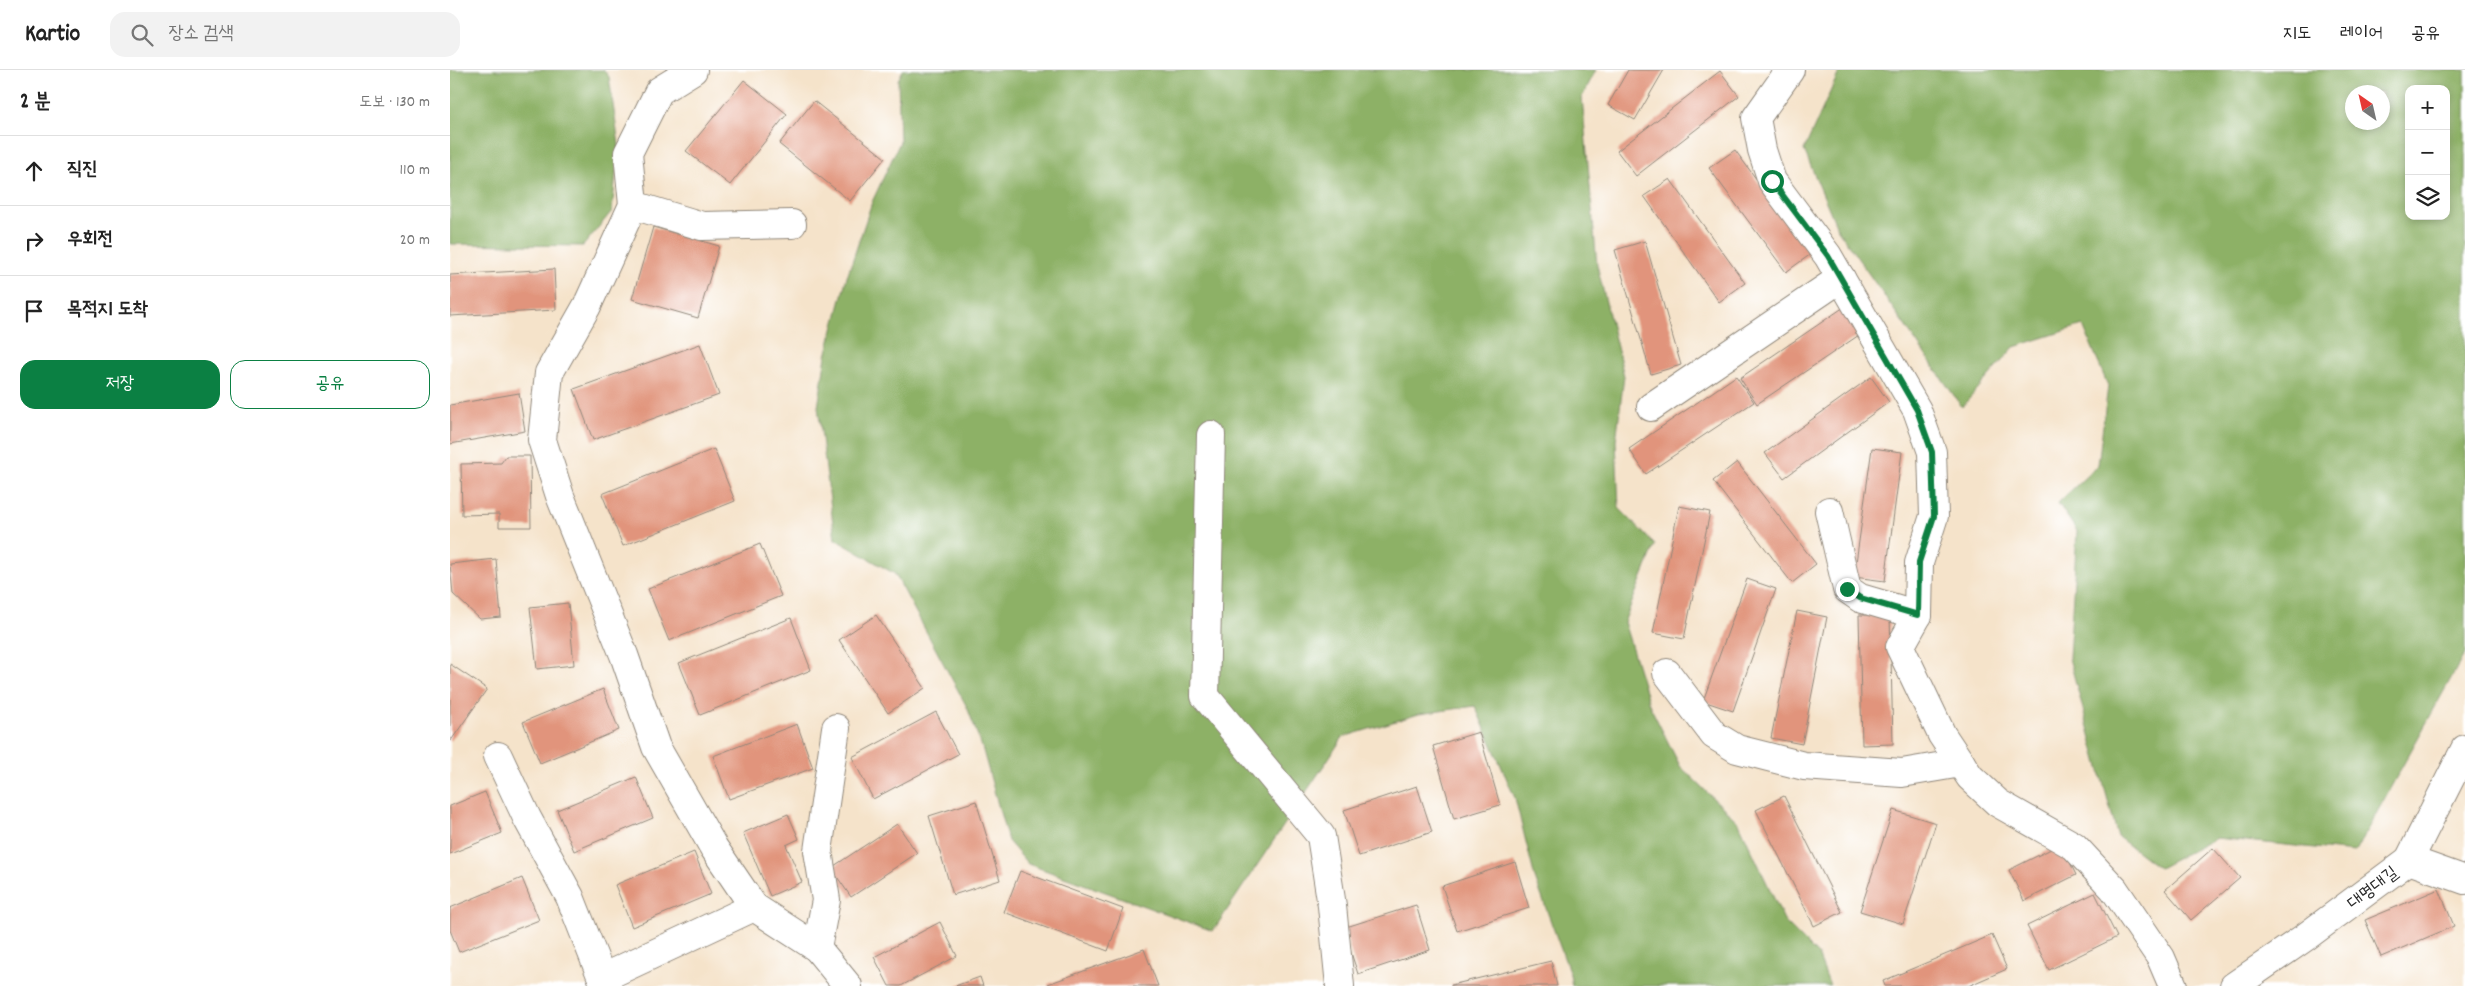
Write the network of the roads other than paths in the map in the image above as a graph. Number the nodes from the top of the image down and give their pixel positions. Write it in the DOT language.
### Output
graph roads {
  1 [pos="693,70"];
  2 [pos="1790,70"];
  3 [pos="633,205"];
  4 [pos="792,224"];
  5 [pos="1841,278"];
  6 [pos="1651,407"];
  7 [pos="1211,435"];
  8 [pos="1830,510"];
  9 [pos="1918,615"];
  10 [pos="1667,673"];
  11 [pos="836,728"];
  12 [pos="2465,749"];
  13 [pos="498,756"];
  14 [pos="1961,764"];
  15 [pos="2408,860"];
  16 [pos="2465,880"];
  17 [pos="754,907"];
  18 [pos="817,948"];
  19 [pos="603,982"];
  20 [pos="848,986"];
  21 [pos="1340,986"];
  22 [pos="2173,986"];
  23 [pos="2234,986"];
  1 -- 3 [label="street"];
  2 -- 5 [label="street"];
  3 -- 4 [label="street"];
  3 -- 17 [label="street"];
  5 -- 6 [label="street"];
  5 -- 9 [label="street"];
  7 -- 21 [label="street"];
  8 -- 9 [label="street"];
  9 -- 14 [label="street"];
  10 -- 14 [label="street"];
  11 -- 18 [label="street"];
  12 -- 15 [label="street, 대명대길"];
  13 -- 19 [label="street"];
  14 -- 22 [label="street"];
  15 -- 16 [label="street"];
  15 -- 23 [label="street, 대명대길"];
  17 -- 18 [label="street"];
  17 -- 19 [label="street"];
  18 -- 20 [label="street"];
}
